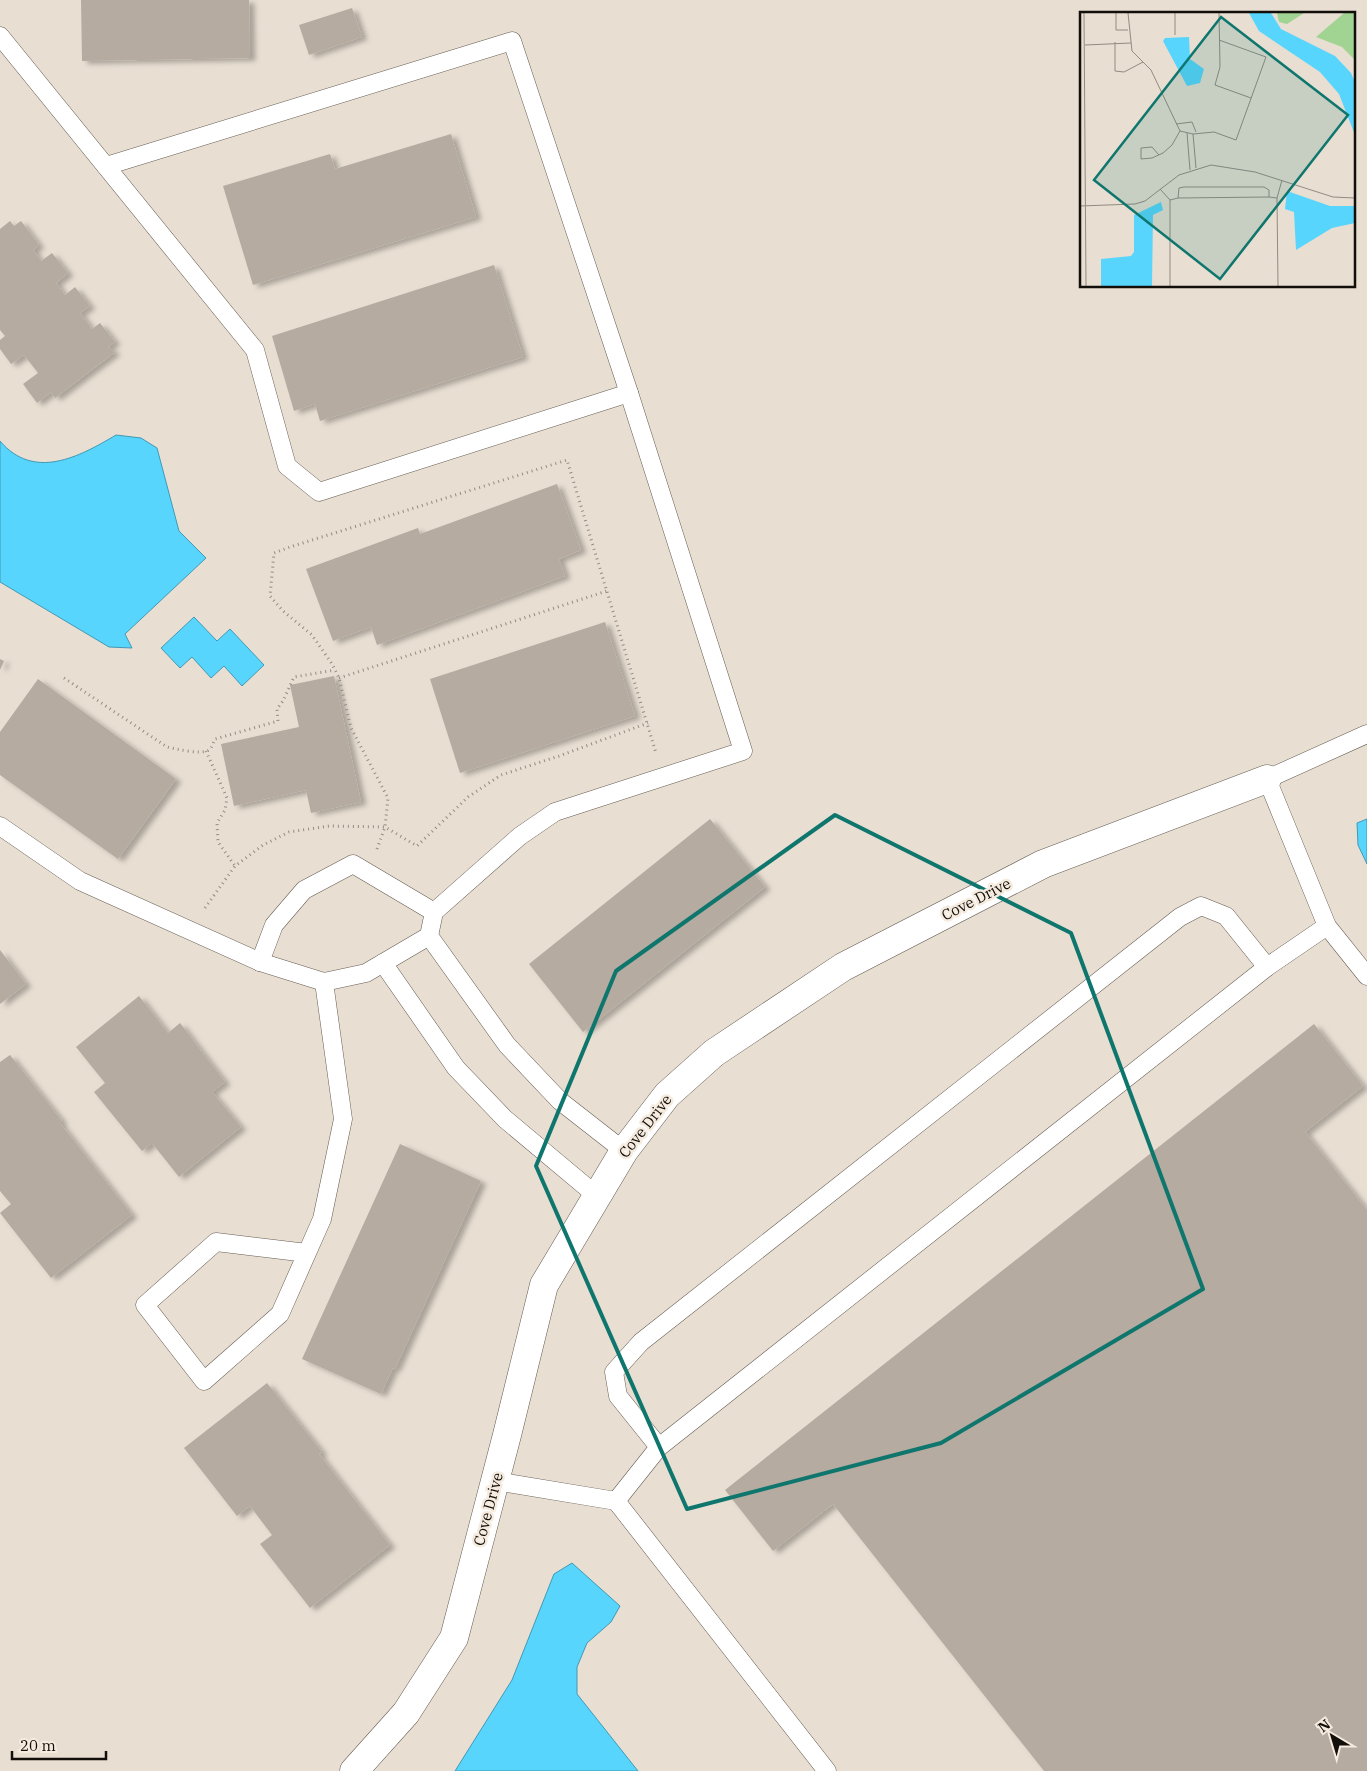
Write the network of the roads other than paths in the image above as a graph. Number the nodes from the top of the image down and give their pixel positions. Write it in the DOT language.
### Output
graph roads {
  1 [pos="0,36"];
  2 [pos="106,166"];
  3 [pos="629,393"];
  4 [pos="1367,734"];
  5 [pos="1266,779"];
  6 [pos="0,826"];
  7 [pos="434,912"];
  8 [pos="1327,926"];
  9 [pos="429,936"];
  10 [pos="260,962"];
  11 [pos="382,963"];
  12 [pos="1267,967"];
  13 [pos="1367,976"];
  14 [pos="324,982"];
  15 [pos="624,1151"];
  16 [pos="597,1196"];
  17 [pos="307,1253"];
  18 [pos="659,1447"];
  19 [pos="495,1481"];
  20 [pos="616,1501"];
  21 [pos="354,1771"];
  22 [pos="827,1771"];
  1 -- 2 [label="lane"];
  2 -- 3 [label="lane"];
  2 -- 3 [label="lane"];
  3 -- 7 [label="lane"];
  4 -- 5 [label="lane"];
  5 -- 8 [label="lane"];
  5 -- 15 [label="street, Cove Drive"];
  6 -- 10 [label="lane"];
  7 -- 9 [label="lane"];
  7 -- 10 [label="lane"];
  8 -- 12 [label="lane"];
  8 -- 13 [label="lane"];
  9 -- 11 [label="lane"];
  9 -- 15 [label="lane"];
  10 -- 14 [label="lane"];
  11 -- 14 [label="lane"];
  11 -- 16 [label="lane"];
  12 -- 18 [label="lane"];
  12 -- 18 [label="lane"];
  14 -- 17 [label="lane"];
  15 -- 16 [label="street, Cove Drive"];
  16 -- 19 [label="street, Cove Drive"];
  17 -- 17 [label="lane"];
  18 -- 20 [label="lane"];
  19 -- 20 [label="lane"];
  19 -- 21 [label="street, Cove Drive"];
  20 -- 22 [label="lane"];
}
